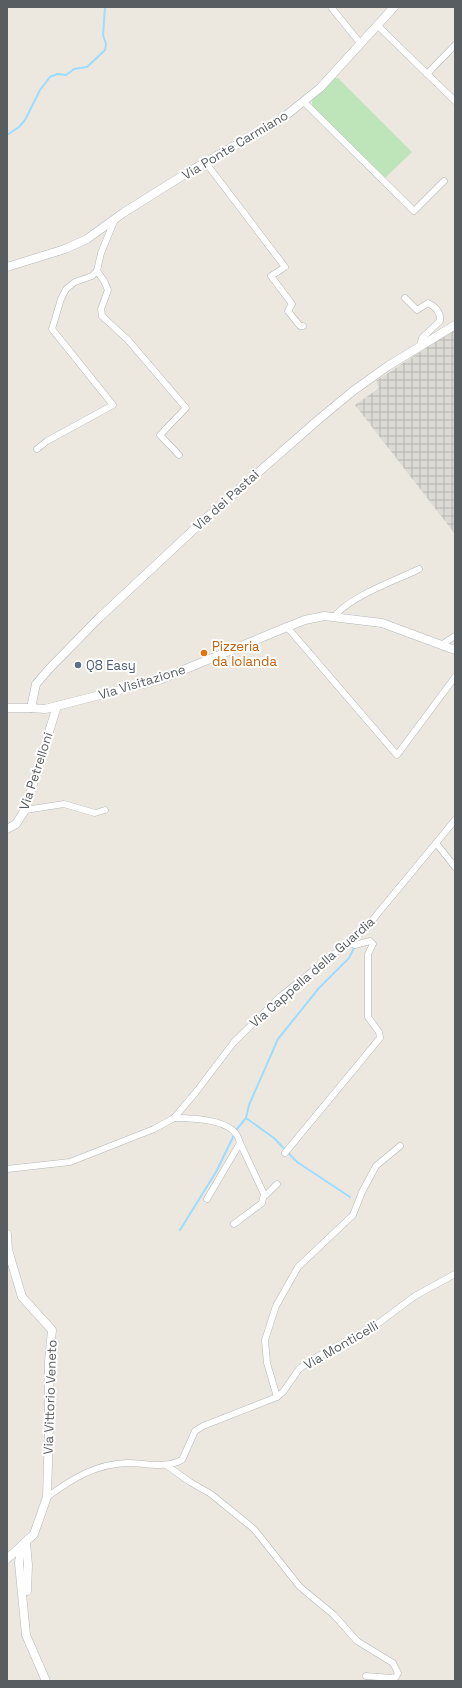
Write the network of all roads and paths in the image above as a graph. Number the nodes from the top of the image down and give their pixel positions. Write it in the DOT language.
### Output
graph roads {
  1 [pos="331,7"];
  2 [pos="394,7"];
  3 [pos="377,25"];
  4 [pos="360,43"];
  5 [pos="455,45"];
  6 [pos="427,74"];
  7 [pos="455,101"];
  8 [pos="304,102"];
  9 [pos="206,163"];
  10 [pos="444,181"];
  11 [pos="115,219"];
  12 [pos="7,267"];
  13 [pos="97,272"];
  14 [pos="404,298"];
  15 [pos="455,325"];
  16 [pos="303,326"];
  17 [pos="420,346"];
  18 [pos="38,449"];
  19 [pos="179,455"];
  20 [pos="419,569"];
  21 [pos="334,617"];
  22 [pos="287,627"];
  23 [pos="455,636"];
  24 [pos="441,645"];
  25 [pos="455,650"];
  26 [pos="455,678"];
  27 [pos="57,706"];
  28 [pos="7,708"];
  29 [pos="31,708"];
  30 [pos="25,810"];
  31 [pos="105,810"];
  32 [pos="455,820"];
  33 [pos="7,829"];
  34 [pos="439,846"];
  35 [pos="455,867"];
  36 [pos="348,942"];
  37 [pos="174,1118"];
  38 [pos="240,1143"];
  39 [pos="400,1146"];
  40 [pos="285,1153"];
  41 [pos="7,1169"];
  42 [pos="277,1184"];
  43 [pos="264,1194"];
  44 [pos="208,1199"];
  45 [pos="234,1224"];
  46 [pos="7,1234"];
  47 [pos="455,1274"];
  48 [pos="277,1397"];
  49 [pos="166,1465"];
  50 [pos="47,1497"];
  51 [pos="34,1534"];
  52 [pos="23,1545"];
  53 [pos="7,1559"];
  54 [pos="28,1565"];
  55 [pos="30,1648"];
  56 [pos="366,1676"];
  57 [pos="46,1681"];
  1 -- 4 [label="street"];
  2 -- 3 [label="street, Via Ponte Carmiano"];
  3 -- 4 [label="street, Via Ponte Carmiano"];
  3 -- 6 [label="street"];
  4 -- 8 [label="street, Via Ponte Carmiano"];
  5 -- 6 [label="street"];
  6 -- 7 [label="street"];
  8 -- 9 [label="street, Via Ponte Carmiano"];
  8 -- 10 [label="street"];
  9 -- 11 [label="street, Via Ponte Carmiano"];
  9 -- 16 [label="street"];
  11 -- 12 [label="street, Via Ponte Carmiano"];
  11 -- 13 [label="street"];
  13 -- 18 [label="street"];
  13 -- 19 [label="street"];
  14 -- 17 [label="street"];
  15 -- 17 [label="street, Via dei Pastai"];
  17 -- 29 [label="street, Via dei Pastai"];
  20 -- 21 [label="street"];
  21 -- 22 [label="street, Via Visitazione"];
  21 -- 24 [label="street, Via Visitazione"];
  22 -- 26 [label="street"];
  22 -- 27 [label="street, Via Visitazione"];
  23 -- 24 [label="street"];
  24 -- 25 [label="street, Via Visitazione"];
  27 -- 29 [label="street, Via Visitazione"];
  27 -- 30 [label="street, Via Petrelloni"];
  28 -- 29 [label="street, Via Visitazione"];
  30 -- 31 [label="street"];
  30 -- 33 [label="street, Via Petrelloni"];
  32 -- 34 [label="street, Via Cappella della Guardia"];
  34 -- 35 [label="street"];
  34 -- 36 [label="street, Via Cappella della Guardia"];
  36 -- 37 [label="street, Via Cappella della Guardia"];
  36 -- 40 [label="street"];
  37 -- 38 [label="street"];
  37 -- 41 [label="street, Via Cappella della Guardia"];
  38 -- 43 [label="street"];
  38 -- 44 [label="street"];
  39 -- 48 [label="street"];
  42 -- 43 [label="street"];
  43 -- 45 [label="street"];
  46 -- 50 [label="street, Via Vittorio Veneto"];
  47 -- 48 [label="street, Via Monticelli"];
  48 -- 49 [label="street, Via Monticelli"];
  49 -- 50 [label="street, Via Monticelli"];
  49 -- 56 [label="street"];
  50 -- 51 [label="street, Via Vittorio Veneto"];
  51 -- 52 [label="street, Via Vittorio Veneto"];
  51 -- 54 [label="street"];
  52 -- 53 [label="street, Via Vittorio Veneto"];
  52 -- 54 [label="street"];
  52 -- 55 [label="street"];
  54 -- 55 [label="street"];
  55 -- 57 [label="street"];
}
